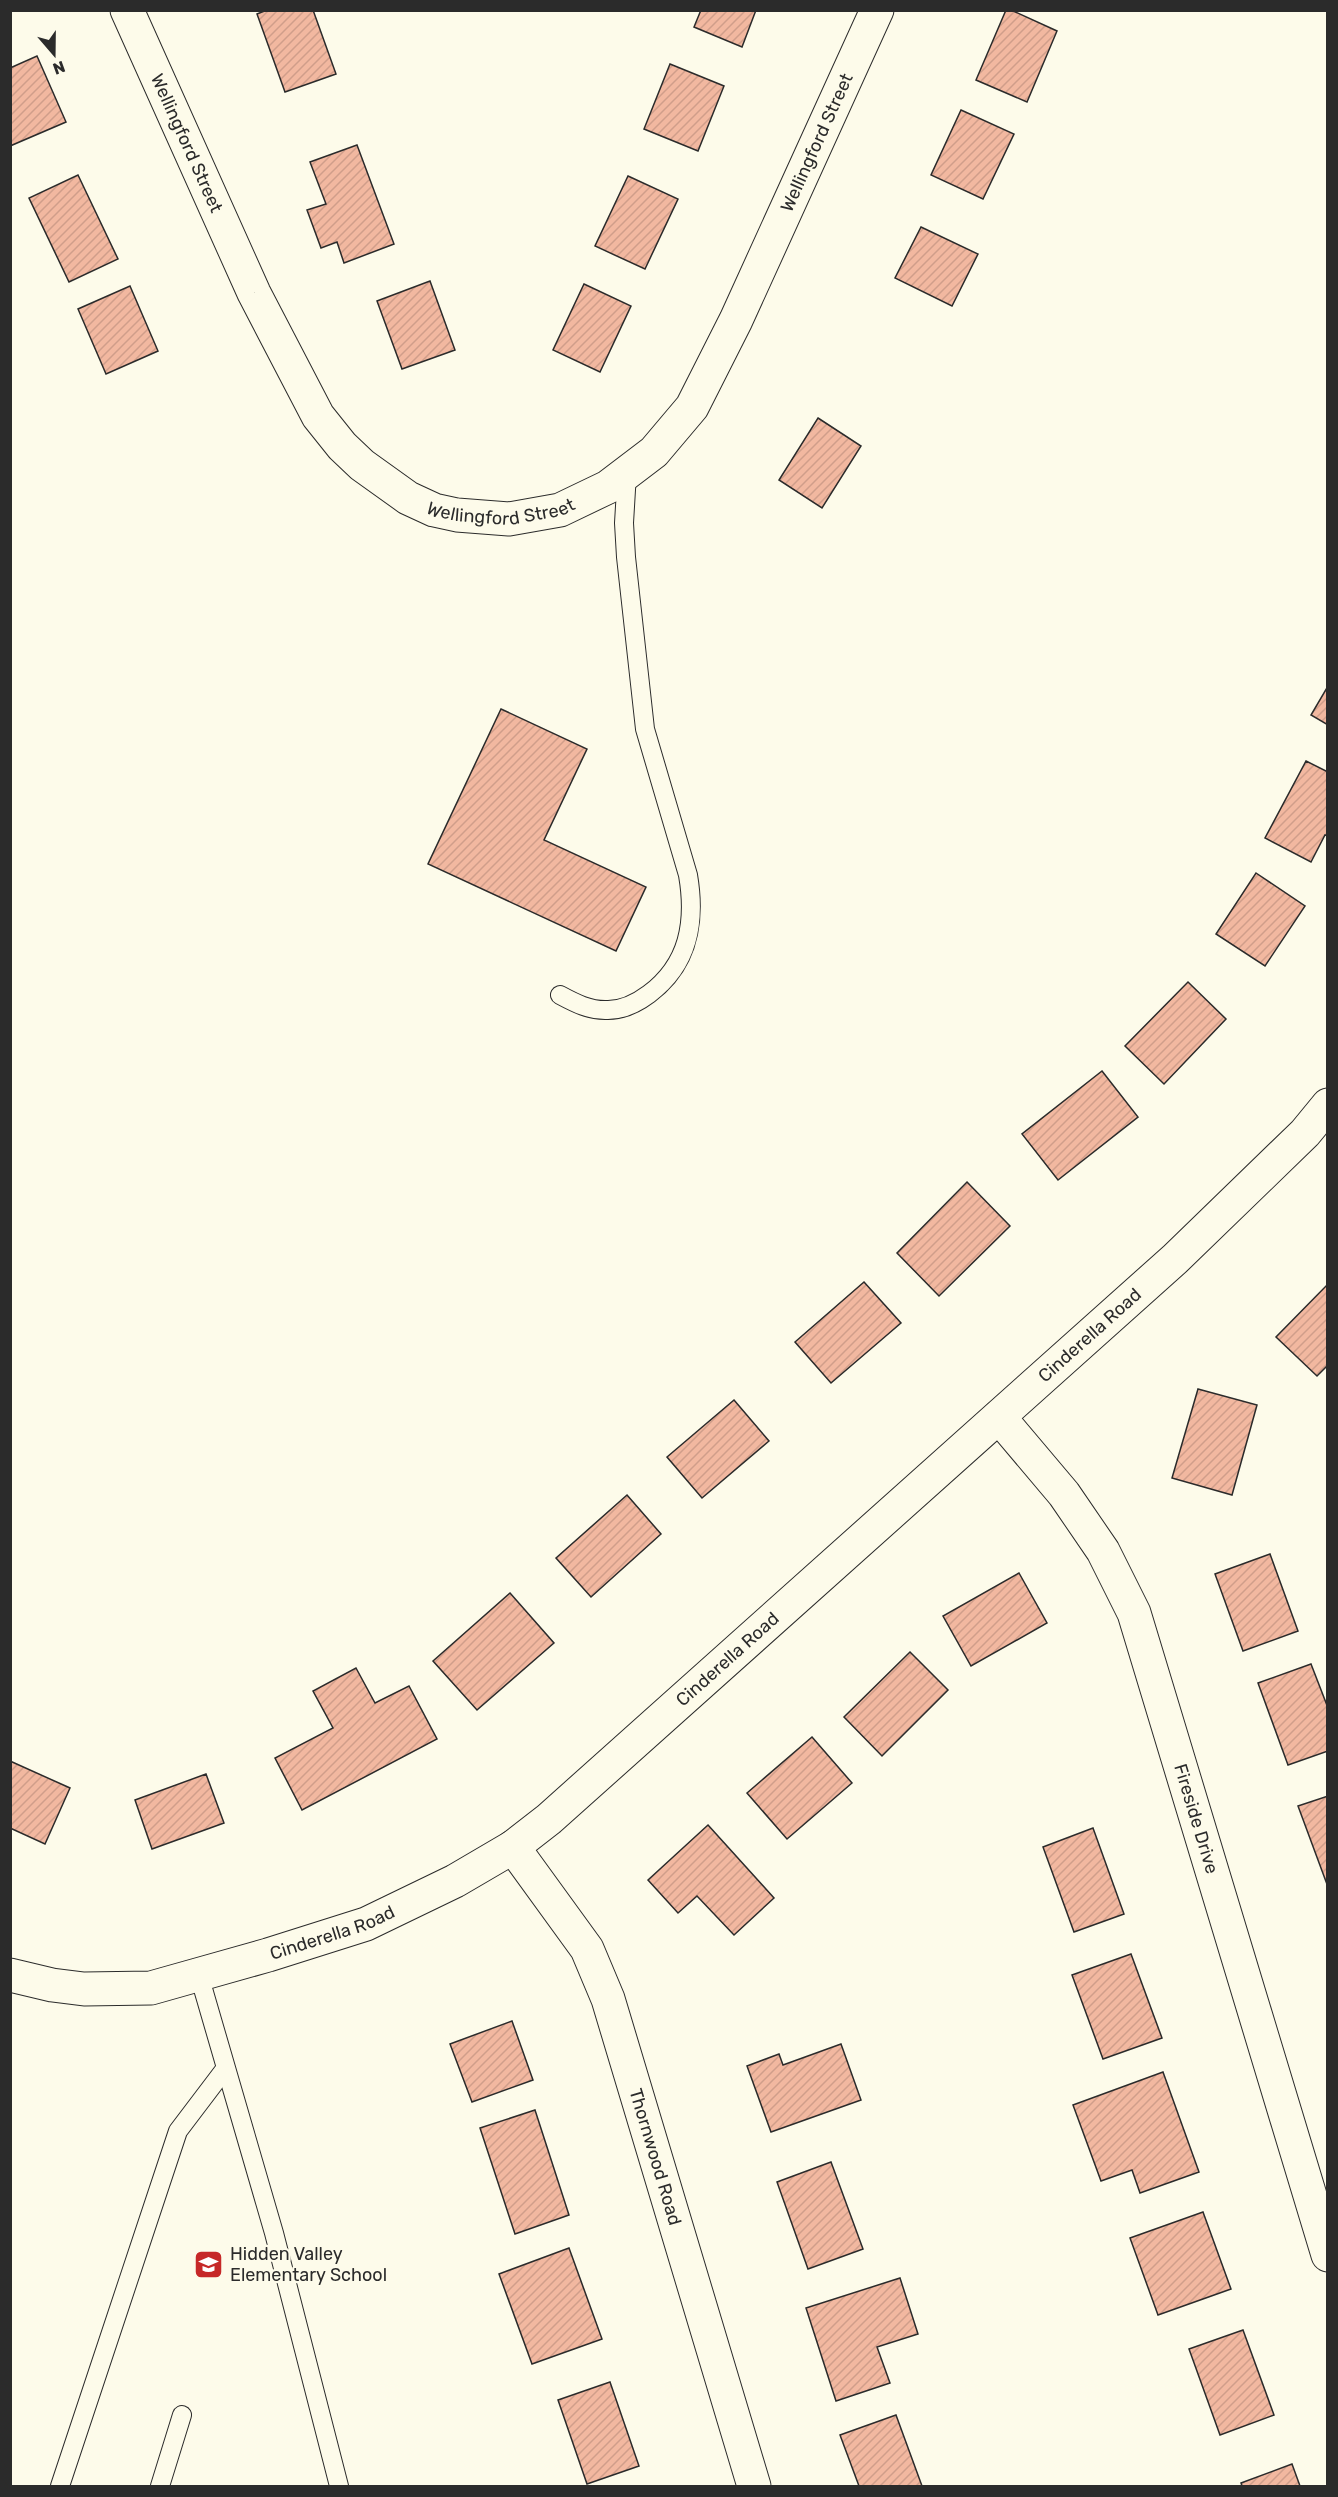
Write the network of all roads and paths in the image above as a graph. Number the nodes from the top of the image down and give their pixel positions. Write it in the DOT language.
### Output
graph roads {
  1 [pos="127,10"];
  2 [pos="876,10"];
  3 [pos="627,473"];
  4 [pos="560,995"];
  5 [pos="1328,1105"];
  6 [pos="999,1417"];
  7 [pos="513,1846"];
  8 [pos="199,1974"];
  9 [pos="10,1975"];
  10 [pos="225,2070"];
  11 [pos="1328,2255"];
  12 [pos="182,2415"];
  13 [pos="60,2487"];
  14 [pos="160,2487"];
  15 [pos="339,2487"];
  16 [pos="754,2487"];
  1 -- 3 [label="street, Wellingford Street"];
  2 -- 3 [label="street, Wellingford Street"];
  3 -- 4 [label="lane"];
  5 -- 6 [label="street, Cinderella Road"];
  6 -- 7 [label="street, Cinderella Road"];
  6 -- 11 [label="street, Fireside Drive"];
  7 -- 8 [label="street, Cinderella Road"];
  7 -- 16 [label="street, Thornwood Road"];
  8 -- 9 [label="street, Cinderella Road"];
  8 -- 10 [label="lane"];
  10 -- 13 [label="lane"];
  10 -- 15 [label="lane"];
  12 -- 14 [label="lane"];
}
